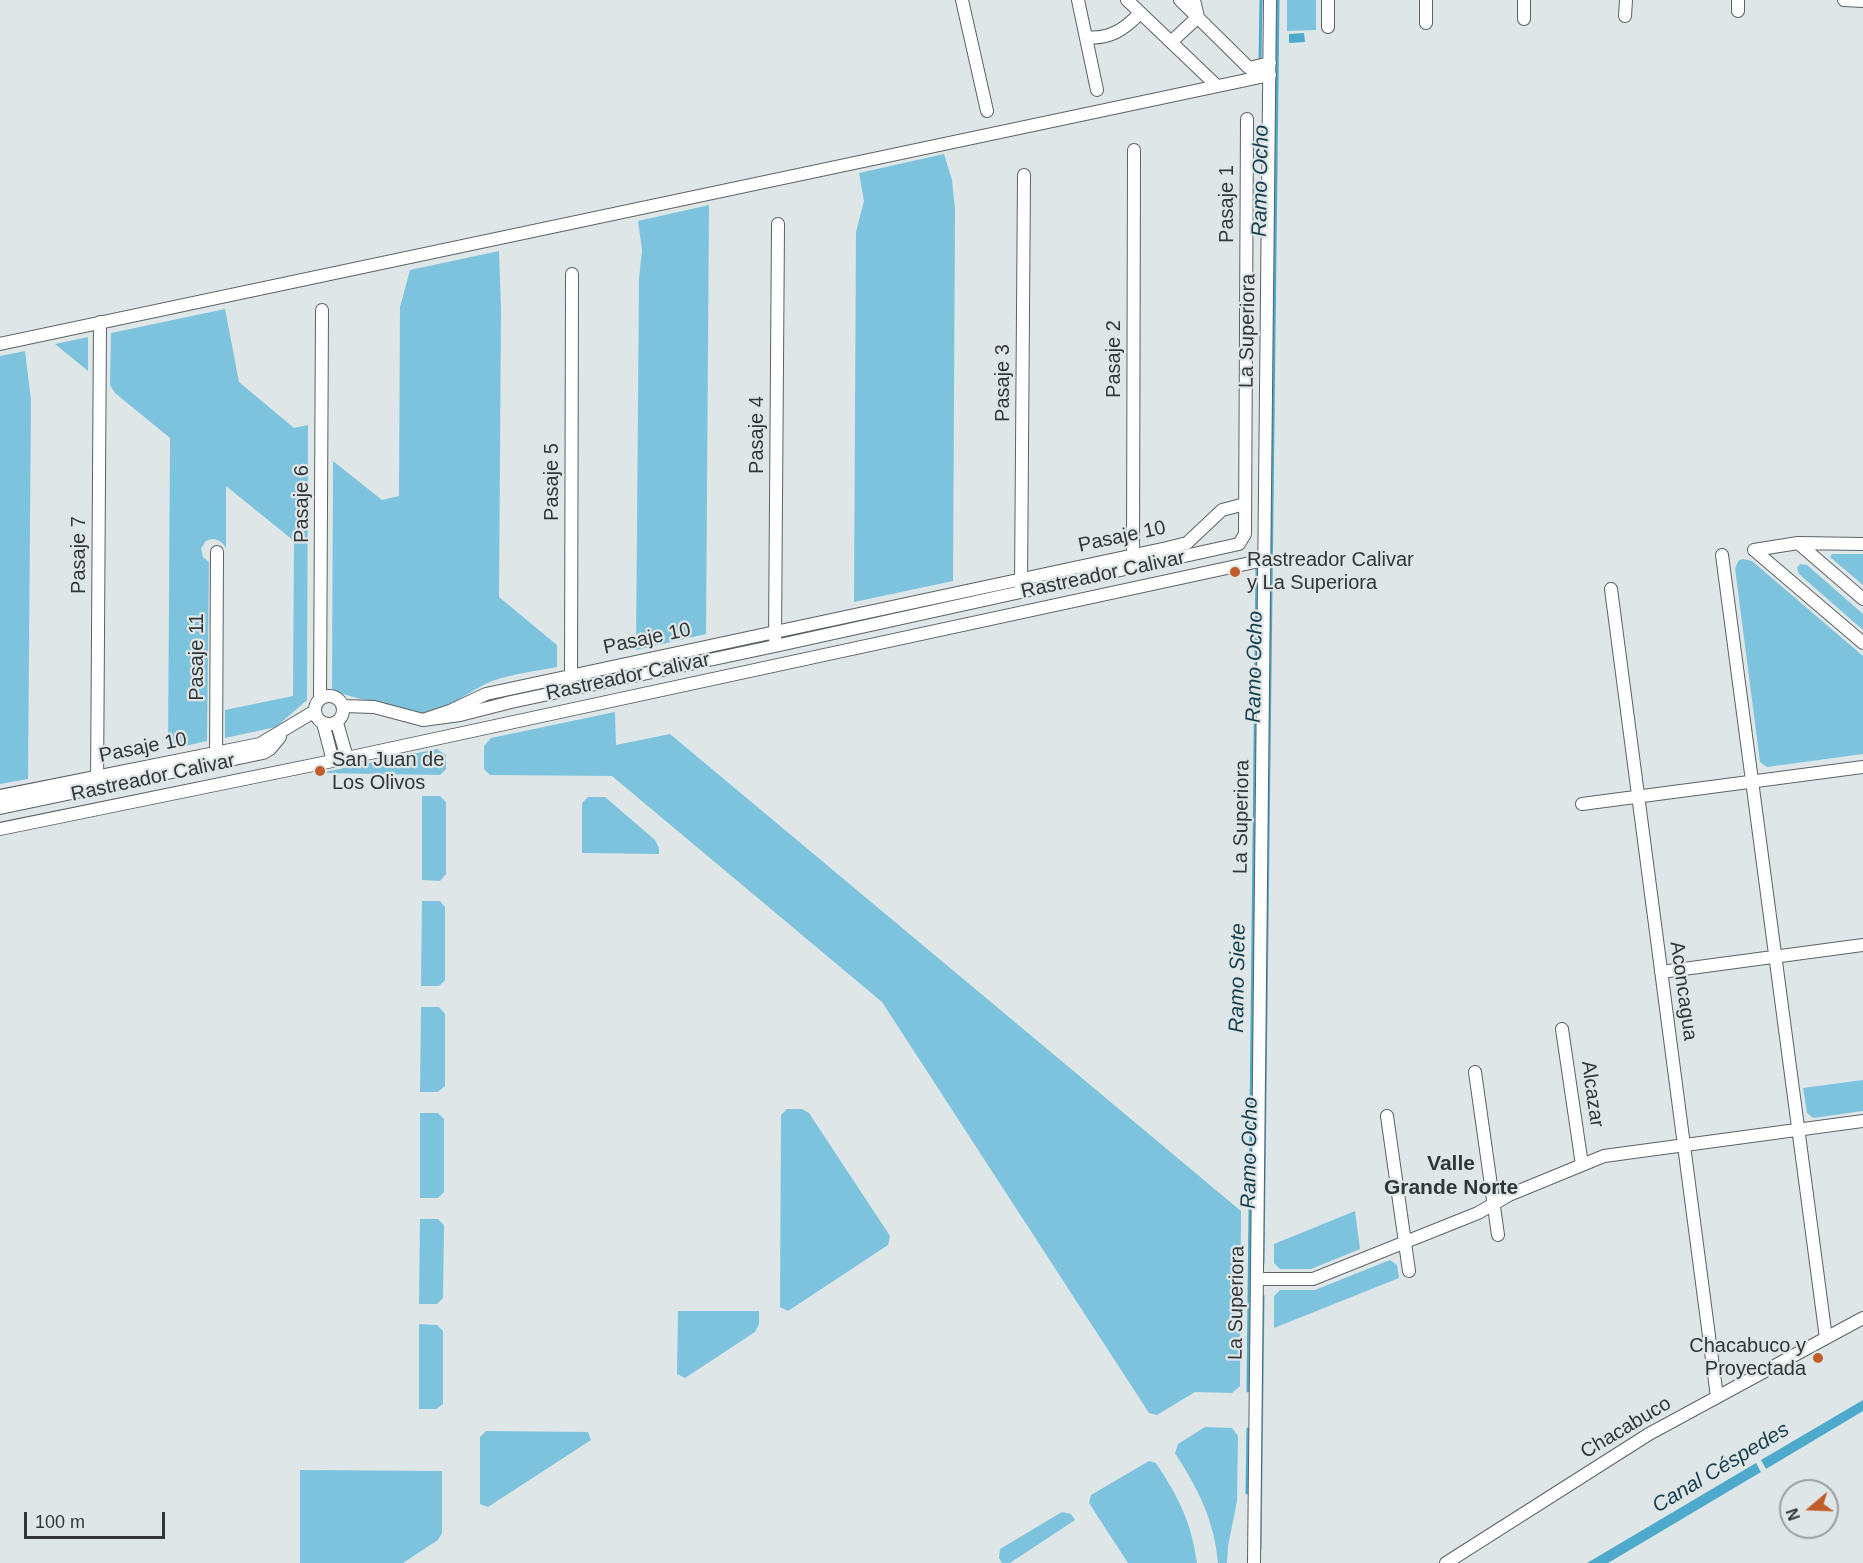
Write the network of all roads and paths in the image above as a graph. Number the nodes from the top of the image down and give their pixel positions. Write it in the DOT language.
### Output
graph roads {
  1 [pos="962,0"];
  2 [pos="1078,0"];
  3 [pos="1127,0"];
  4 [pos="1180,0"];
  5 [pos="1194,0"];
  6 [pos="1270,0"];
  7 [pos="1328,0"];
  8 [pos="1426,0"];
  9 [pos="1524,0"];
  10 [pos="1626,0"];
  11 [pos="1844,0"];
  12 [pos="1863,1"];
  13 [pos="1140,13"];
  14 [pos="1625,16"];
  15 [pos="1198,17"];
  16 [pos="1524,19"];
  17 [pos="1426,23"];
  18 [pos="1328,27"];
  19 [pos="1086,37"];
  20 [pos="1171,42"];
  21 [pos="1270,69"];
  22 [pos="1217,86"];
  23 [pos="1098,90"];
  24 [pos="987,111"];
  25 [pos="1247,119"];
  26 [pos="1134,150"];
  27 [pos="1024,175"];
  28 [pos="778,224"];
  29 [pos="572,274"];
  30 [pos="322,310"];
  31 [pos="100,322"];
  32 [pos="0,344"];
  33 [pos="1245,504"];
  34 [pos="1798,543"];
  35 [pos="1863,543"];
  36 [pos="217,552"];
  37 [pos="1722,555"];
  38 [pos="1264,560"];
  39 [pos="1133,562"];
  40 [pos="1021,578"];
  41 [pos="1611,589"];
  42 [pos="1022,592"];
  43 [pos="1863,599"];
  44 [pos="776,633"];
  45 [pos="1863,643"];
  46 [pos="775,646"];
  47 [pos="570,675"];
  48 [pos="571,689"];
  49 [pos="320,699"];
  50 [pos="343,706"];
  51 [pos="315,711"];
  52 [pos="423,720"];
  53 [pos="323,723"];
  54 [pos="336,723"];
  55 [pos="216,758"];
  56 [pos="347,758"];
  57 [pos="333,761"];
  58 [pos="1863,767"];
  59 [pos="97,782"];
  60 [pos="1752,782"];
  61 [pos="0,796"];
  62 [pos="1638,797"];
  63 [pos="1582,804"];
  64 [pos="0,808"];
  65 [pos="0,829"];
  66 [pos="1863,945"];
  67 [pos="1776,957"];
  68 [pos="1661,972"];
  69 [pos="1563,1029"];
  70 [pos="1475,1072"];
  71 [pos="1387,1116"];
  72 [pos="1863,1121"];
  73 [pos="1798,1130"];
  74 [pos="1684,1145"];
  75 [pos="1582,1165"];
  76 [pos="1494,1204"];
  77 [pos="1498,1235"];
  78 [pos="1405,1243"];
  79 [pos="1409,1271"];
  80 [pos="1257,1279"];
  81 [pos="1863,1318"];
  82 [pos="1826,1338"];
  83 [pos="1718,1397"];
  84 [pos="1254,1563"];
  85 [pos="1446,1563"];
  1 -- 24 [label="street"];
  2 -- 19 [label="street"];
  3 -- 13 [label="street"];
  4 -- 15 [label="street"];
  5 -- 15 [label="street"];
  6 -- 21 [label="street, La Superiora"];
  7 -- 18 [label="street"];
  8 -- 17 [label="street"];
  9 -- 16 [label="street"];
  10 -- 14 [label="street"];
  11 -- 12 [label="street"];
  13 -- 19 [label="street"];
  13 -- 20 [label="street"];
  15 -- 20 [label="street"];
  15 -- 21 [label="street"];
  19 -- 23 [label="street"];
  20 -- 22 [label="street"];
  21 -- 22 [label="street"];
  21 -- 38 [label="street, La Superiora"];
  22 -- 31 [label="street"];
  25 -- 33 [label="street, Pasaje 1"];
  26 -- 39 [label="street, Pasaje 2"];
  27 -- 40 [label="street, Pasaje 3"];
  28 -- 44 [label="street, Pasaje 4"];
  29 -- 47 [label="street, Pasaje 5"];
  30 -- 49 [label="street, Pasaje 6"];
  31 -- 32 [label="street"];
  31 -- 59 [label="street, Pasaje 7"];
  33 -- 39 [label="street, Pasaje 10"];
  33 -- 39 [label="street, Pasaje 10"];
  34 -- 35 [label="street"];
  34 -- 43 [label="street"];
  34 -- 45 [label="street"];
  36 -- 55 [label="street, Pasaje 11"];
  37 -- 60 [label="street"];
  38 -- 56 [label="street, Rastreador Calivar"];
  38 -- 80 [label="street, La Superiora"];
  39 -- 40 [label="street, Pasaje 10"];
  39 -- 42 [label="street, Pasaje 10"];
  40 -- 42 [label="street, Pasaje 3"];
  40 -- 44 [label="street, Pasaje 10"];
  41 -- 62 [label="street, Aconcagua"];
  42 -- 46 [label="street, Pasaje 10"];
  44 -- 46 [label="street, Pasaje 4"];
  44 -- 47 [label="street, Pasaje 10"];
  46 -- 48 [label="street, Pasaje 10"];
  47 -- 48 [label="street, Pasaje 5"];
  47 -- 52 [label="street, Pasaje 10"];
  48 -- 52 [label="street, Pasaje 10"];
  49 -- 50 [label="street"];
  49 -- 51 [label="street"];
  50 -- 52 [label="street, Pasaje 10"];
  50 -- 54 [label="street"];
  51 -- 53 [label="street"];
  51 -- 55 [label="street, Pasaje 10"];
  53 -- 54 [label="street"];
  53 -- 57 [label="street"];
  54 -- 56 [label="street"];
  55 -- 59 [label="street, Pasaje 10"];
  56 -- 57 [label="street, Rastreador Calivar"];
  57 -- 65 [label="street, Rastreador Calivar"];
  58 -- 60 [label="street"];
  59 -- 61 [label="street, Pasaje 10"];
  59 -- 64 [label="street, Pasaje 10"];
  60 -- 62 [label="street"];
  60 -- 67 [label="street"];
  62 -- 63 [label="street"];
  62 -- 68 [label="street, Aconcagua"];
  66 -- 67 [label="street"];
  67 -- 68 [label="street"];
  67 -- 73 [label="street"];
  68 -- 74 [label="street, Aconcagua"];
  69 -- 75 [label="street, Alcazar"];
  70 -- 76 [label="street"];
  71 -- 78 [label="street"];
  72 -- 73 [label="street"];
  73 -- 74 [label="street"];
  73 -- 82 [label="street"];
  74 -- 75 [label="street"];
  74 -- 83 [label="street, Aconcagua"];
  75 -- 76 [label="street"];
  76 -- 77 [label="street"];
  76 -- 78 [label="street"];
  78 -- 79 [label="street"];
  78 -- 80 [label="street"];
  80 -- 84 [label="street, La Superiora"];
  81 -- 82 [label="street, Chacabuco"];
  82 -- 83 [label="street, Chacabuco"];
  83 -- 85 [label="street, Chacabuco"];
}
